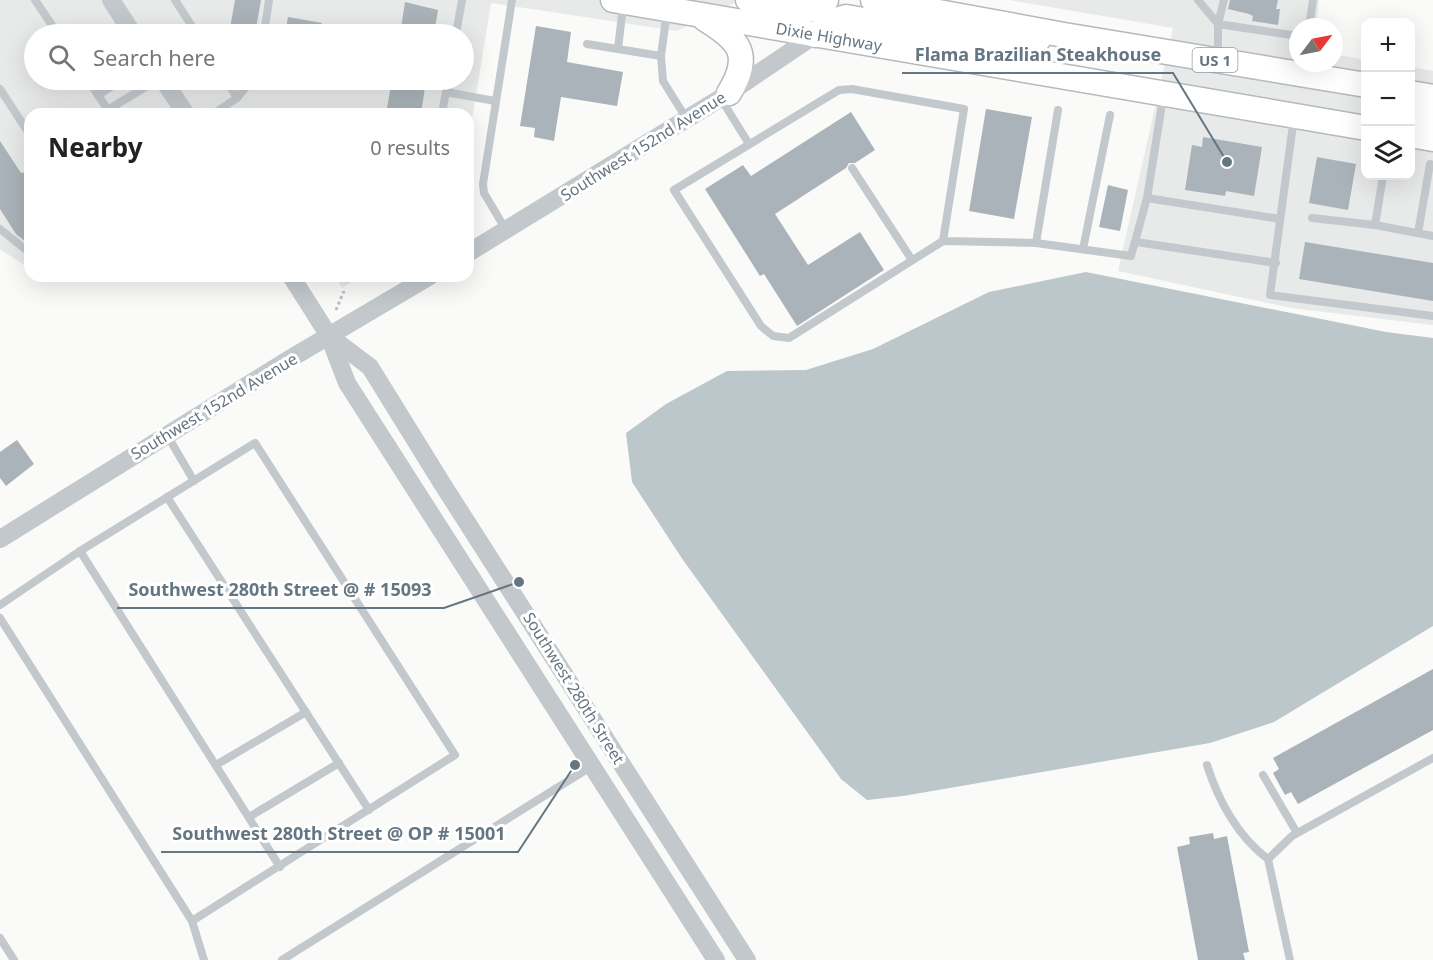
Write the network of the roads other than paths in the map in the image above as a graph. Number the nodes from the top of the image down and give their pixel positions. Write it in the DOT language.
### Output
graph roads {
  1 [pos="36,0"];
  2 [pos="175,0"];
  3 [pos="269,0"];
  4 [pos="462,0"];
  5 [pos="512,0"];
  6 [pos="748,0"];
  7 [pos="826,0"];
  8 [pos="873,0"];
  9 [pos="1198,0"];
  10 [pos="1224,0"];
  11 [pos="1313,0"];
  12 [pos="618,1"];
  13 [pos="116,2"];
  14 [pos="667,9"];
  15 [pos="698,15"];
  16 [pos="1310,18"];
  17 [pos="52,24"];
  18 [pos="128,24"];
  19 [pos="191,24"];
  20 [pos="265,24"];
  21 [pos="458,24"];
  22 [pos="1218,24"];
  23 [pos="814,34"];
  24 [pos="1064,35"];
  25 [pos="1289,35"];
  26 [pos="587,44"];
  27 [pos="618,49"];
  28 [pos="661,56"];
  29 [pos="1218,61"];
  30 [pos="1361,84"];
  31 [pos="0,89"];
  32 [pos="95,90"];
  33 [pos="106,90"];
  34 [pos="141,90"];
  35 [pos="170,90"];
  36 [pos="232,90"];
  37 [pos="244,90"];
  38 [pos="446,92"];
  39 [pos="1164,93"];
  40 [pos="1415,94"];
  41 [pos="98,95"];
  42 [pos="725,95"];
  43 [pos="1433,97"];
  44 [pos="237,98"];
  45 [pos="495,101"];
  46 [pos="103,108"];
  47 [pos="112,108"];
  48 [pos="182,108"];
  49 [pos="222,108"];
  50 [pos="443,108"];
  51 [pos="1058,110"];
  52 [pos="1110,115"];
  53 [pos="1294,115"];
  54 [pos="1433,116"];
  55 [pos="1415,117"];
  56 [pos="686,119"];
  57 [pos="24,126"];
  58 [pos="1361,127"];
  59 [pos="1415,136"];
  60 [pos="1433,139"];
  61 [pos="749,144"];
  62 [pos="1430,164"];
  63 [pos="852,168"];
  64 [pos="1382,180"];
  65 [pos="1147,198"];
  66 [pos="1312,218"];
  67 [pos="1280,219"];
  68 [pos="1375,225"];
  69 [pos="0,229"];
  70 [pos="506,230"];
  71 [pos="1418,233"];
  72 [pos="1433,236"];
  73 [pos="943,241"];
  74 [pos="1136,242"];
  75 [pos="1036,243"];
  76 [pos="24,248"];
  77 [pos="474,249"];
  78 [pos="1083,249"];
  79 [pos="912,260"];
  80 [pos="1275,263"];
  81 [pos="295,282"];
  82 [pos="420,282"];
  83 [pos="1433,316"];
  84 [pos="330,336"];
  85 [pos="167,434"];
  86 [pos="194,481"];
  87 [pos="443,485"];
  88 [pos="166,497"];
  89 [pos="422,500"];
  90 [pos="0,539"];
  91 [pos="80,551"];
  92 [pos="0,605"];
  93 [pos="525,610"];
  94 [pos="0,618"];
  95 [pos="501,625"];
  96 [pos="306,712"];
  97 [pos="614,751"];
  98 [pos="1433,758"];
  99 [pos="339,763"];
  100 [pos="216,765"];
  101 [pos="1207,765"];
  102 [pos="592,766"];
  103 [pos="1263,775"];
  104 [pos="369,810"];
  105 [pos="249,818"];
  106 [pos="1297,833"];
  107 [pos="1268,859"];
  108 [pos="280,867"];
  109 [pos="192,921"];
  110 [pos="0,938"];
  111 [pos="14,960"];
  112 [pos="204,960"];
  113 [pos="282,960"];
  114 [pos="716,960"];
  115 [pos="747,960"];
  116 [pos="1290,960"];
  1 -- 17 [label="lane"];
  2 -- 19 [label="lane"];
  3 -- 20 [label="lane"];
  4 -- 21 [label="lane"];
  5 -- 45 [label="lane"];
  6 -- 7 [label="highway"];
  8 -- 24 [label="highway, US 1"];
  9 -- 22 [label="lane"];
  10 -- 22 [label="lane"];
  11 -- 16 [label="lane"];
  12 -- 14 [label="highway, Dixie Highway"];
  12 -- 27 [label="lane"];
  13 -- 18 [label="street"];
  14 -- 15 [label="highway, Dixie Highway"];
  14 -- 28 [label="lane"];
  15 -- 23 [label="highway, Dixie Highway"];
  15 -- 42 [label="highway"];
  22 -- 25 [label="lane"];
  22 -- 29 [label="lane"];
  23 -- 24 [label="highway"];
  23 -- 39 [label="highway, Dixie Highway"];
  23 -- 42 [label="street, Southwest 152nd Avenue"];
  24 -- 29 [label="highway, US 1"];
  26 -- 27 [label="lane"];
  27 -- 28 [label="lane"];
  28 -- 56 [label="lane"];
  29 -- 30 [label="highway, US 1"];
  31 -- 57 [label="lane"];
  32 -- 41 [label="lane"];
  33 -- 41 [label="lane"];
  34 -- 47 [label="lane"];
  35 -- 48 [label="street"];
  36 -- 44 [label="lane"];
  37 -- 44 [label="lane"];
  38 -- 45 [label="lane"];
  38 -- 50 [label="lane"];
  39 -- 53 [label="highway, Dixie Highway"];
  39 -- 65 [label="lane"];
  40 -- 43 [label="highway"];
  41 -- 46 [label="lane"];
  42 -- 56 [label="street, Southwest 152nd Avenue"];
  42 -- 61 [label="lane"];
  44 -- 49 [label="lane"];
  45 -- 70 [label="lane"];
  51 -- 75 [label="lane"];
  52 -- 78 [label="lane"];
  53 -- 58 [label="highway, Dixie Highway"];
  53 -- 67 [label="lane"];
  54 -- 55 [label="highway"];
  56 -- 70 [label="street, Southwest 152nd Avenue"];
  59 -- 60 [label="highway"];
  61 -- 73 [label="lane"];
  61 -- 79 [label="lane"];
  62 -- 71 [label="lane"];
  63 -- 79 [label="lane"];
  64 -- 68 [label="lane"];
  65 -- 67 [label="lane"];
  65 -- 74 [label="lane"];
  66 -- 68 [label="lane"];
  67 -- 80 [label="lane"];
  68 -- 71 [label="lane"];
  69 -- 76 [label="lane"];
  70 -- 77 [label="street, Southwest 152nd Avenue"];
  71 -- 72 [label="lane"];
  73 -- 75 [label="lane"];
  73 -- 79 [label="lane"];
  74 -- 78 [label="lane"];
  74 -- 80 [label="lane"];
  75 -- 78 [label="lane"];
  80 -- 83 [label="lane"];
  81 -- 84 [label="street, Southwest 280th Street"];
  82 -- 84 [label="street, Southwest 152nd Avenue"];
  84 -- 85 [label="street, Southwest 152nd Avenue"];
  84 -- 87 [label="street, Southwest 280th Street"];
  84 -- 89 [label="street, Southwest 280th Street"];
  85 -- 86 [label="lane"];
  85 -- 90 [label="street, Southwest 152nd Avenue"];
  86 -- 88 [label="lane"];
  86 -- 104 [label="lane"];
  87 -- 89 [label="street"];
  87 -- 93 [label="street, Southwest 280th Street"];
  88 -- 91 [label="lane"];
  88 -- 96 [label="lane"];
  89 -- 95 [label="street, Southwest 280th Street"];
  91 -- 92 [label="lane"];
  91 -- 100 [label="lane"];
  93 -- 95 [label="street"];
  93 -- 97 [label="street, Southwest 280th Street"];
  94 -- 109 [label="lane"];
  95 -- 102 [label="street, Southwest 280th Street"];
  96 -- 99 [label="lane"];
  96 -- 100 [label="lane"];
  97 -- 102 [label="street"];
  97 -- 115 [label="street, Southwest 280th Street"];
  98 -- 106 [label="lane"];
  99 -- 104 [label="lane"];
  99 -- 105 [label="lane"];
  100 -- 105 [label="lane"];
  101 -- 107 [label="lane"];
  102 -- 113 [label="lane"];
  102 -- 114 [label="street, Southwest 280th Street"];
  103 -- 106 [label="lane"];
  104 -- 108 [label="lane"];
  105 -- 108 [label="lane"];
  106 -- 107 [label="lane"];
  107 -- 116 [label="lane"];
  108 -- 109 [label="lane"];
  109 -- 112 [label="lane"];
  110 -- 111 [label="lane"];
}
